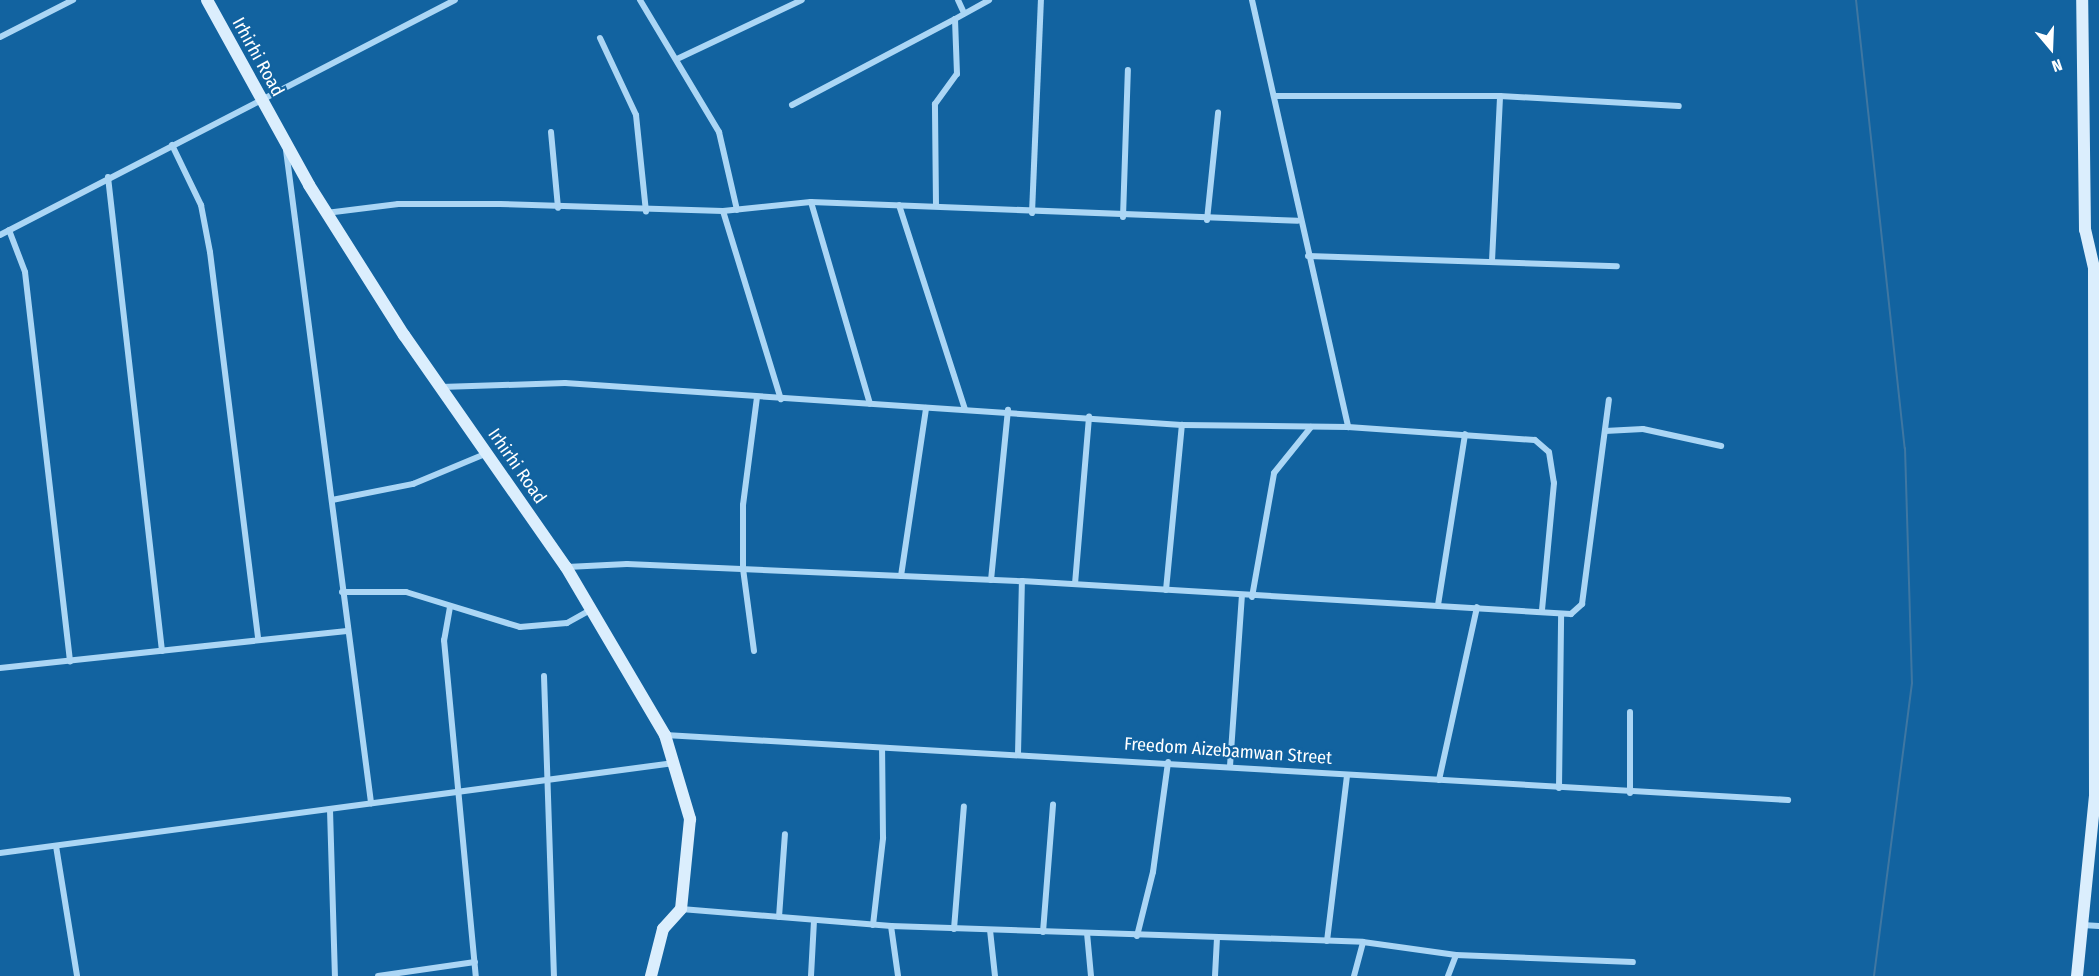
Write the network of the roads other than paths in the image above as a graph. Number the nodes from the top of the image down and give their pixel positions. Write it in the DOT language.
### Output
graph roads {
  1 [pos="73,0"];
  2 [pos="207,0"];
  3 [pos="455,0"];
  4 [pos="640,0"];
  5 [pos="802,0"];
  6 [pos="958,0"];
  7 [pos="989,0"];
  8 [pos="1041,0"];
  9 [pos="1252,0"];
  10 [pos="2082,0"];
  11 [pos="964,13"];
  12 [pos="955,18"];
  13 [pos="0,37"];
  14 [pos="600,38"];
  15 [pos="678,59"];
  16 [pos="1128,70"];
  17 [pos="1275,96"];
  18 [pos="1500,96"];
  19 [pos="261,99"];
  20 [pos="792,105"];
  21 [pos="1679,106"];
  22 [pos="1218,113"];
  23 [pos="551,132"];
  24 [pos="172,145"];
  25 [pos="286,147"];
  26 [pos="108,177"];
  27 [pos="811,202"];
  28 [pos="899,205"];
  29 [pos="936,205"];
  30 [pos="558,208"];
  31 [pos="737,210"];
  32 [pos="646,211"];
  33 [pos="723,211"];
  34 [pos="326,213"];
  35 [pos="1032,213"];
  36 [pos="1123,217"];
  37 [pos="1207,220"];
  38 [pos="1298,221"];
  39 [pos="9,230"];
  40 [pos="0,235"];
  41 [pos="1308,256"];
  42 [pos="1492,261"];
  43 [pos="1617,266"];
  44 [pos="2096,270"];
  45 [pos="2096,309"];
  46 [pos="440,387"];
  47 [pos="757,398"];
  48 [pos="781,399"];
  49 [pos="1609,400"];
  50 [pos="870,404"];
  51 [pos="926,408"];
  52 [pos="965,409"];
  53 [pos="1008,410"];
  54 [pos="1089,417"];
  55 [pos="1182,425"];
  56 [pos="1311,427"];
  57 [pos="1348,427"];
  58 [pos="1605,431"];
  59 [pos="1465,434"];
  60 [pos="1721,446"];
  61 [pos="485,454"];
  62 [pos="332,500"];
  63 [pos="566,567"];
  64 [pos="743,569"];
  65 [pos="901,576"];
  66 [pos="991,580"];
  67 [pos="1022,581"];
  68 [pos="1075,584"];
  69 [pos="1166,590"];
  70 [pos="342,592"];
  71 [pos="1242,596"];
  72 [pos="1252,597"];
  73 [pos="1438,605"];
  74 [pos="450,607"];
  75 [pos="1477,607"];
  76 [pos="593,609"];
  77 [pos="1542,611"];
  78 [pos="1561,614"];
  79 [pos="2097,619"];
  80 [pos="347,631"];
  81 [pos="258,640"];
  82 [pos="162,651"];
  83 [pos="753,651"];
  84 [pos="70,660"];
  85 [pos="0,668"];
  86 [pos="544,676"];
  87 [pos="1630,712"];
  88 [pos="665,735"];
  89 [pos="882,749"];
  90 [pos="1018,754"];
  91 [pos="1168,762"];
  92 [pos="674,763"];
  93 [pos="1230,765"];
  94 [pos="1347,775"];
  95 [pos="549,778"];
  96 [pos="1439,780"];
  97 [pos="1559,788"];
  98 [pos="456,789"];
  99 [pos="1630,793"];
  100 [pos="2097,796"];
  101 [pos="1788,800"];
  102 [pos="371,803"];
  103 [pos="1053,804"];
  104 [pos="964,806"];
  105 [pos="330,810"];
  106 [pos="785,834"];
  107 [pos="56,846"];
  108 [pos="0,853"];
  109 [pos="681,909"];
  110 [pos="779,917"];
  111 [pos="814,920"];
  112 [pos="2081,924"];
  113 [pos="873,925"];
  114 [pos="891,926"];
  115 [pos="2099,926"];
  116 [pos="954,929"];
  117 [pos="990,930"];
  118 [pos="1042,932"];
  119 [pos="1087,933"];
  120 [pos="1137,936"];
  121 [pos="1216,939"];
  122 [pos="1327,942"];
  123 [pos="1363,942"];
  124 [pos="1456,955"];
  125 [pos="475,962"];
  126 [pos="1633,962"];
  127 [pos="77,976"];
  128 [pos="335,976"];
  129 [pos="378,976"];
  130 [pos="476,976"];
  131 [pos="554,976"];
  132 [pos="651,976"];
  133 [pos="811,976"];
  134 [pos="898,976"];
  135 [pos="995,976"];
  136 [pos="1091,976"];
  137 [pos="1215,976"];
  138 [pos="1354,976"];
  139 [pos="1448,976"];
  140 [pos="2078,976"];
  1 -- 13 [label="street"];
  2 -- 19 [label="street, Irhirhi Road"];
  3 -- 19 [label="street"];
  4 -- 15 [label="street"];
  5 -- 15 [label="street"];
  6 -- 11 [label="street"];
  7 -- 11 [label="street"];
  8 -- 35 [label="street"];
  9 -- 17 [label="street"];
  10 -- 44 [label="street"];
  11 -- 12 [label="street"];
  12 -- 20 [label="street"];
  12 -- 29 [label="street"];
  14 -- 32 [label="street"];
  15 -- 31 [label="street"];
  16 -- 36 [label="street"];
  17 -- 18 [label="street"];
  17 -- 38 [label="street"];
  18 -- 21 [label="street"];
  18 -- 42 [label="street"];
  19 -- 24 [label="street"];
  19 -- 25 [label="street, Irhirhi Road"];
  22 -- 37 [label="street"];
  23 -- 30 [label="street"];
  24 -- 26 [label="street"];
  24 -- 81 [label="street"];
  25 -- 34 [label="street, Irhirhi Road"];
  25 -- 62 [label="street"];
  26 -- 39 [label="street"];
  26 -- 82 [label="street"];
  27 -- 28 [label="street"];
  27 -- 31 [label="street"];
  27 -- 50 [label="street"];
  28 -- 29 [label="street"];
  28 -- 52 [label="street"];
  29 -- 35 [label="street"];
  30 -- 32 [label="street"];
  30 -- 34 [label="street"];
  31 -- 33 [label="street"];
  32 -- 33 [label="street"];
  33 -- 48 [label="street"];
  34 -- 46 [label="street, Irhirhi Road"];
  35 -- 36 [label="street"];
  36 -- 37 [label="street"];
  37 -- 38 [label="street"];
  38 -- 41 [label="street"];
  39 -- 40 [label="street"];
  39 -- 84 [label="street"];
  41 -- 42 [label="street"];
  41 -- 57 [label="street"];
  42 -- 43 [label="street"];
  44 -- 45 [label="street"];
  45 -- 79 [label="street"];
  46 -- 47 [label="street"];
  46 -- 61 [label="street, Irhirhi Road"];
  47 -- 48 [label="street"];
  47 -- 64 [label="street"];
  48 -- 50 [label="street"];
  49 -- 58 [label="street"];
  50 -- 51 [label="street"];
  51 -- 52 [label="street"];
  51 -- 65 [label="street"];
  52 -- 53 [label="street"];
  53 -- 54 [label="street"];
  53 -- 66 [label="street"];
  54 -- 55 [label="street"];
  54 -- 68 [label="street"];
  55 -- 56 [label="street"];
  55 -- 69 [label="street"];
  56 -- 57 [label="street"];
  56 -- 72 [label="street"];
  57 -- 59 [label="street"];
  58 -- 60 [label="street"];
  58 -- 78 [label="street"];
  59 -- 73 [label="street"];
  59 -- 77 [label="street"];
  61 -- 62 [label="street"];
  61 -- 63 [label="street, Irhirhi Road"];
  62 -- 70 [label="street"];
  63 -- 64 [label="street"];
  63 -- 76 [label="street, Irhirhi Road"];
  64 -- 65 [label="street"];
  64 -- 83 [label="street"];
  65 -- 66 [label="street"];
  66 -- 67 [label="street"];
  67 -- 68 [label="street"];
  67 -- 90 [label="street"];
  68 -- 69 [label="street"];
  69 -- 71 [label="street"];
  70 -- 74 [label="street"];
  70 -- 80 [label="street"];
  71 -- 72 [label="street"];
  71 -- 93 [label="street"];
  72 -- 73 [label="street"];
  73 -- 75 [label="street"];
  74 -- 76 [label="street"];
  74 -- 98 [label="street"];
  75 -- 77 [label="street"];
  75 -- 96 [label="street"];
  76 -- 88 [label="street, Irhirhi Road"];
  77 -- 78 [label="street"];
  78 -- 97 [label="street"];
  79 -- 100 [label="street"];
  80 -- 81 [label="street"];
  80 -- 102 [label="street"];
  81 -- 82 [label="street"];
  82 -- 84 [label="street"];
  84 -- 85 [label="street"];
  86 -- 95 [label="street"];
  87 -- 99 [label="street"];
  88 -- 89 [label="street, Freedom Aizebamwan Street"];
  88 -- 92 [label="street, Irhirhi Road"];
  89 -- 90 [label="street, Freedom Aizebamwan Street"];
  89 -- 113 [label="street"];
  90 -- 91 [label="street, Freedom Aizebamwan Street"];
  91 -- 93 [label="street, Freedom Aizebamwan Street"];
  91 -- 120 [label="street"];
  92 -- 95 [label="street"];
  92 -- 109 [label="street, Irhirhi Road"];
  93 -- 94 [label="street, Freedom Aizebamwan Street"];
  94 -- 96 [label="street, Freedom Aizebamwan Street"];
  94 -- 122 [label="street"];
  95 -- 98 [label="street"];
  95 -- 131 [label="street"];
  96 -- 97 [label="street, Freedom Aizebamwan Street"];
  97 -- 99 [label="street, Freedom Aizebamwan Street"];
  98 -- 102 [label="street"];
  98 -- 125 [label="street"];
  99 -- 101 [label="street, Freedom Aizebamwan Street"];
  100 -- 112 [label="street"];
  102 -- 105 [label="street"];
  103 -- 118 [label="street"];
  104 -- 116 [label="street"];
  105 -- 107 [label="street"];
  105 -- 128 [label="street"];
  106 -- 110 [label="street"];
  107 -- 108 [label="street"];
  107 -- 127 [label="street"];
  109 -- 110 [label="street"];
  109 -- 132 [label="street"];
  110 -- 111 [label="street"];
  111 -- 113 [label="street"];
  111 -- 133 [label="street"];
  112 -- 115 [label="street"];
  112 -- 140 [label="street"];
  113 -- 114 [label="street"];
  114 -- 116 [label="street"];
  114 -- 134 [label="street"];
  116 -- 117 [label="street"];
  117 -- 118 [label="street"];
  117 -- 135 [label="street"];
  118 -- 119 [label="street"];
  119 -- 120 [label="street"];
  119 -- 136 [label="street"];
  120 -- 121 [label="street"];
  121 -- 122 [label="street"];
  121 -- 137 [label="street"];
  122 -- 123 [label="street"];
  123 -- 124 [label="street"];
  123 -- 138 [label="street"];
  124 -- 126 [label="street"];
  124 -- 139 [label="street"];
  125 -- 129 [label="street"];
  125 -- 130 [label="street"];
}
